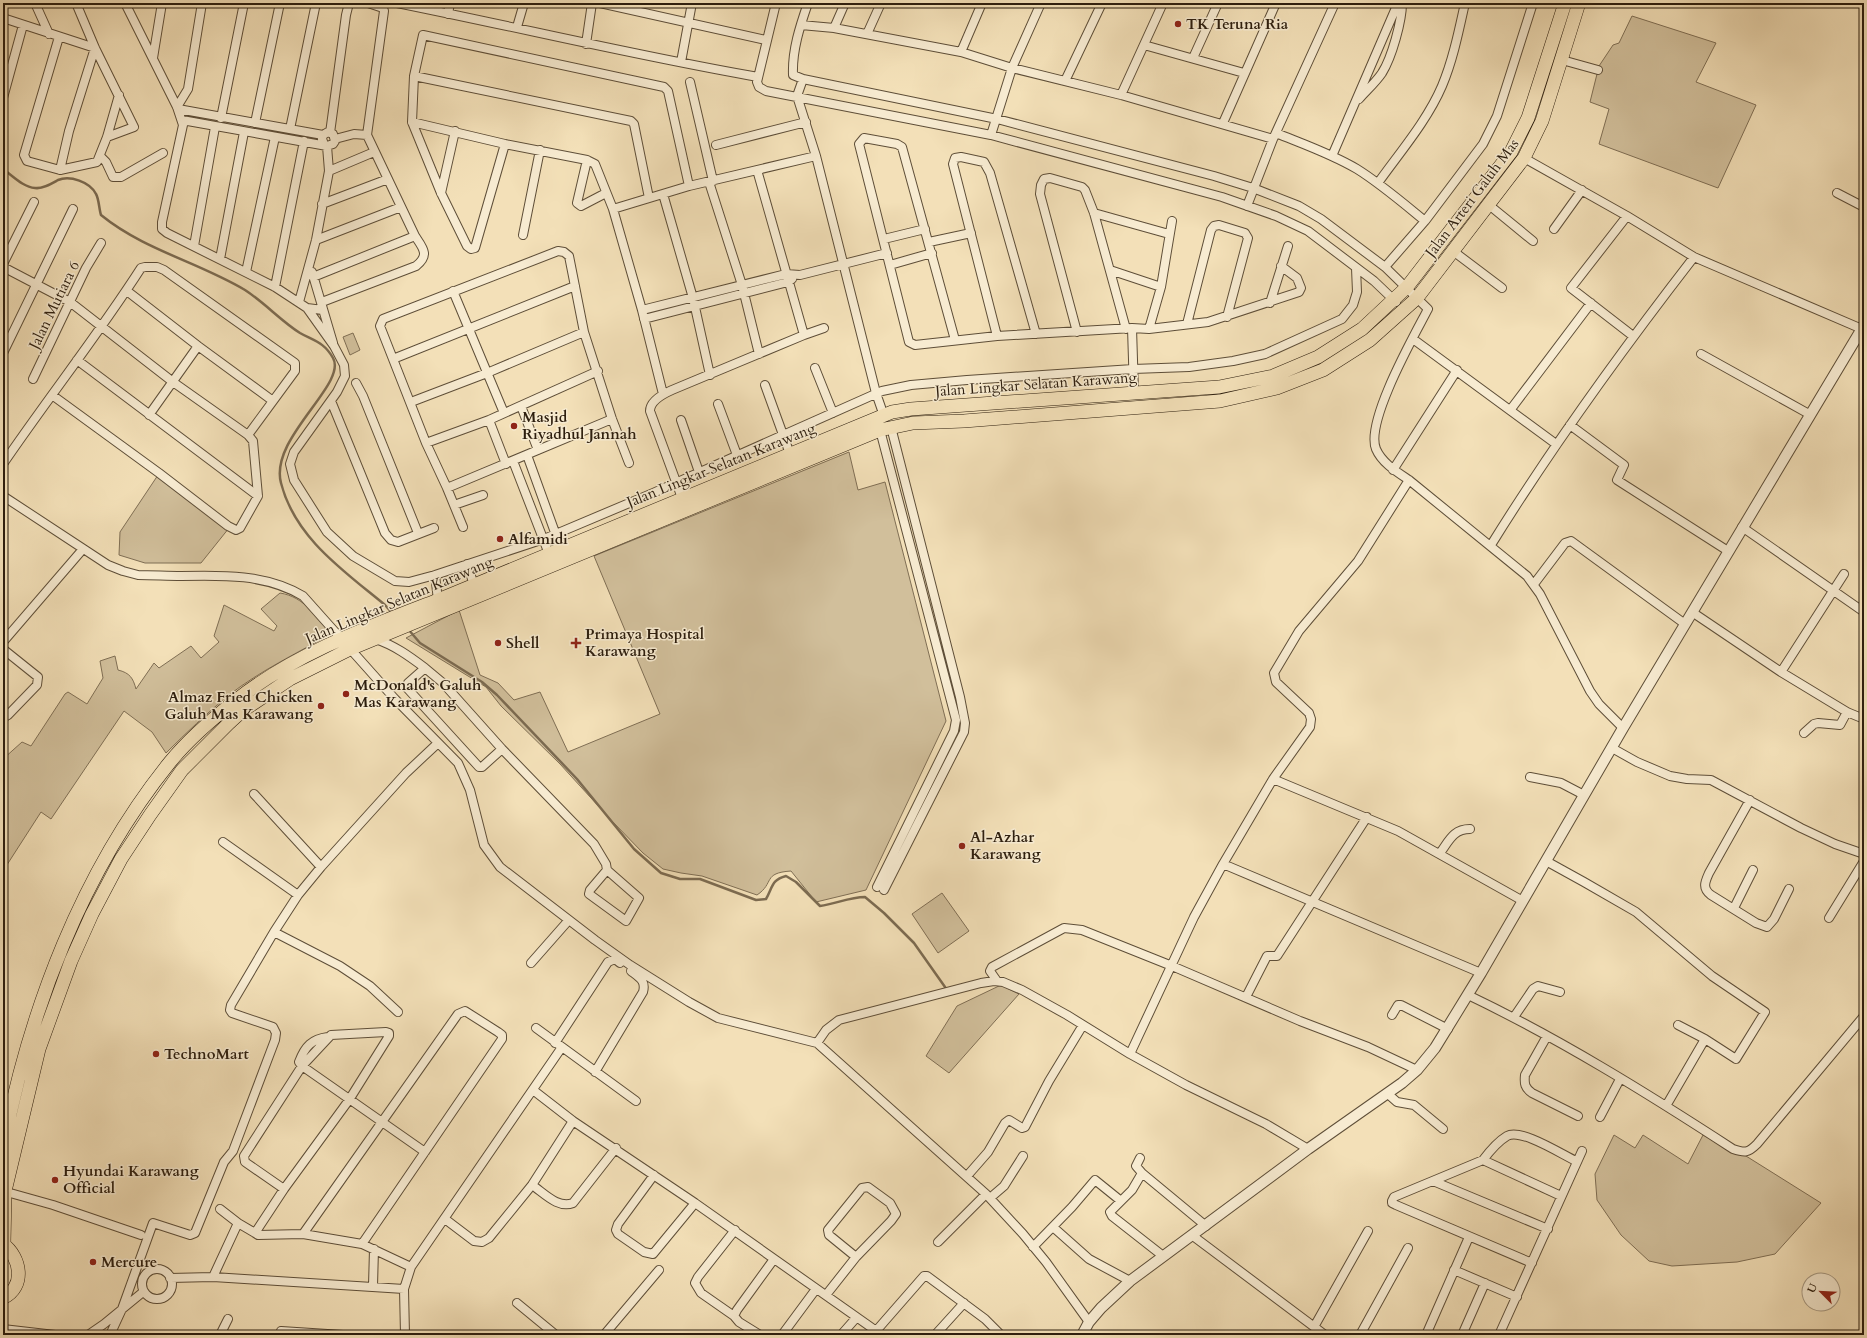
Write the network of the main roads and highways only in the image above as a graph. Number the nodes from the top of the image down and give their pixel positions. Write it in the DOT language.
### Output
graph roads {
  1 [pos="1565,3"];
  2 [pos="1579,3"];
  3 [pos="1403,310"];
  4 [pos="1083,396"];
  5 [pos="1084,411"];
  6 [pos="885,424"];
  7 [pos="419,614"];
  8 [pos="346,644"];
  9 [pos="3,1148"];
  10 [pos="4,1191"];
  11 [pos="3,1244"];
  12 [pos="3,1298"];
  1 -- 4 [label="main road, Jalan Lingkar Selatan Karawang"];
  2 -- 3 [label="main road, Jalan Arteri Galuh Mas"];
  3 -- 5 [label="main road, Jalan Lingkar Selatan Karawang"];
  4 -- 5 [label="main road"];
  4 -- 6 [label="main road, Jalan Lingkar Selatan Karawang"];
  5 -- 6 [label="main road, Jalan Lingkar Selatan Karawang"];
  6 -- 7 [label="main road, Jalan Lingkar Selatan Karawang"];
  6 -- 7 [label="main road, Jalan Lingkar Selatan Karawang"];
  7 -- 8 [label="main road, Jalan Lingkar Selatan Karawang"];
  7 -- 8 [label="main road, Jalan Lingkar Selatan Karawang"];
  8 -- 9 [label="main road, Jalan Lingkar Selatan Karawang"];
  8 -- 10 [label="main road, Jalan Lingkar Selatan Karawang"];
  10 -- 11 [label="main road, Jalan Lingkar Selatan Karawang"];
  11 -- 12 [label="main road"];
}
